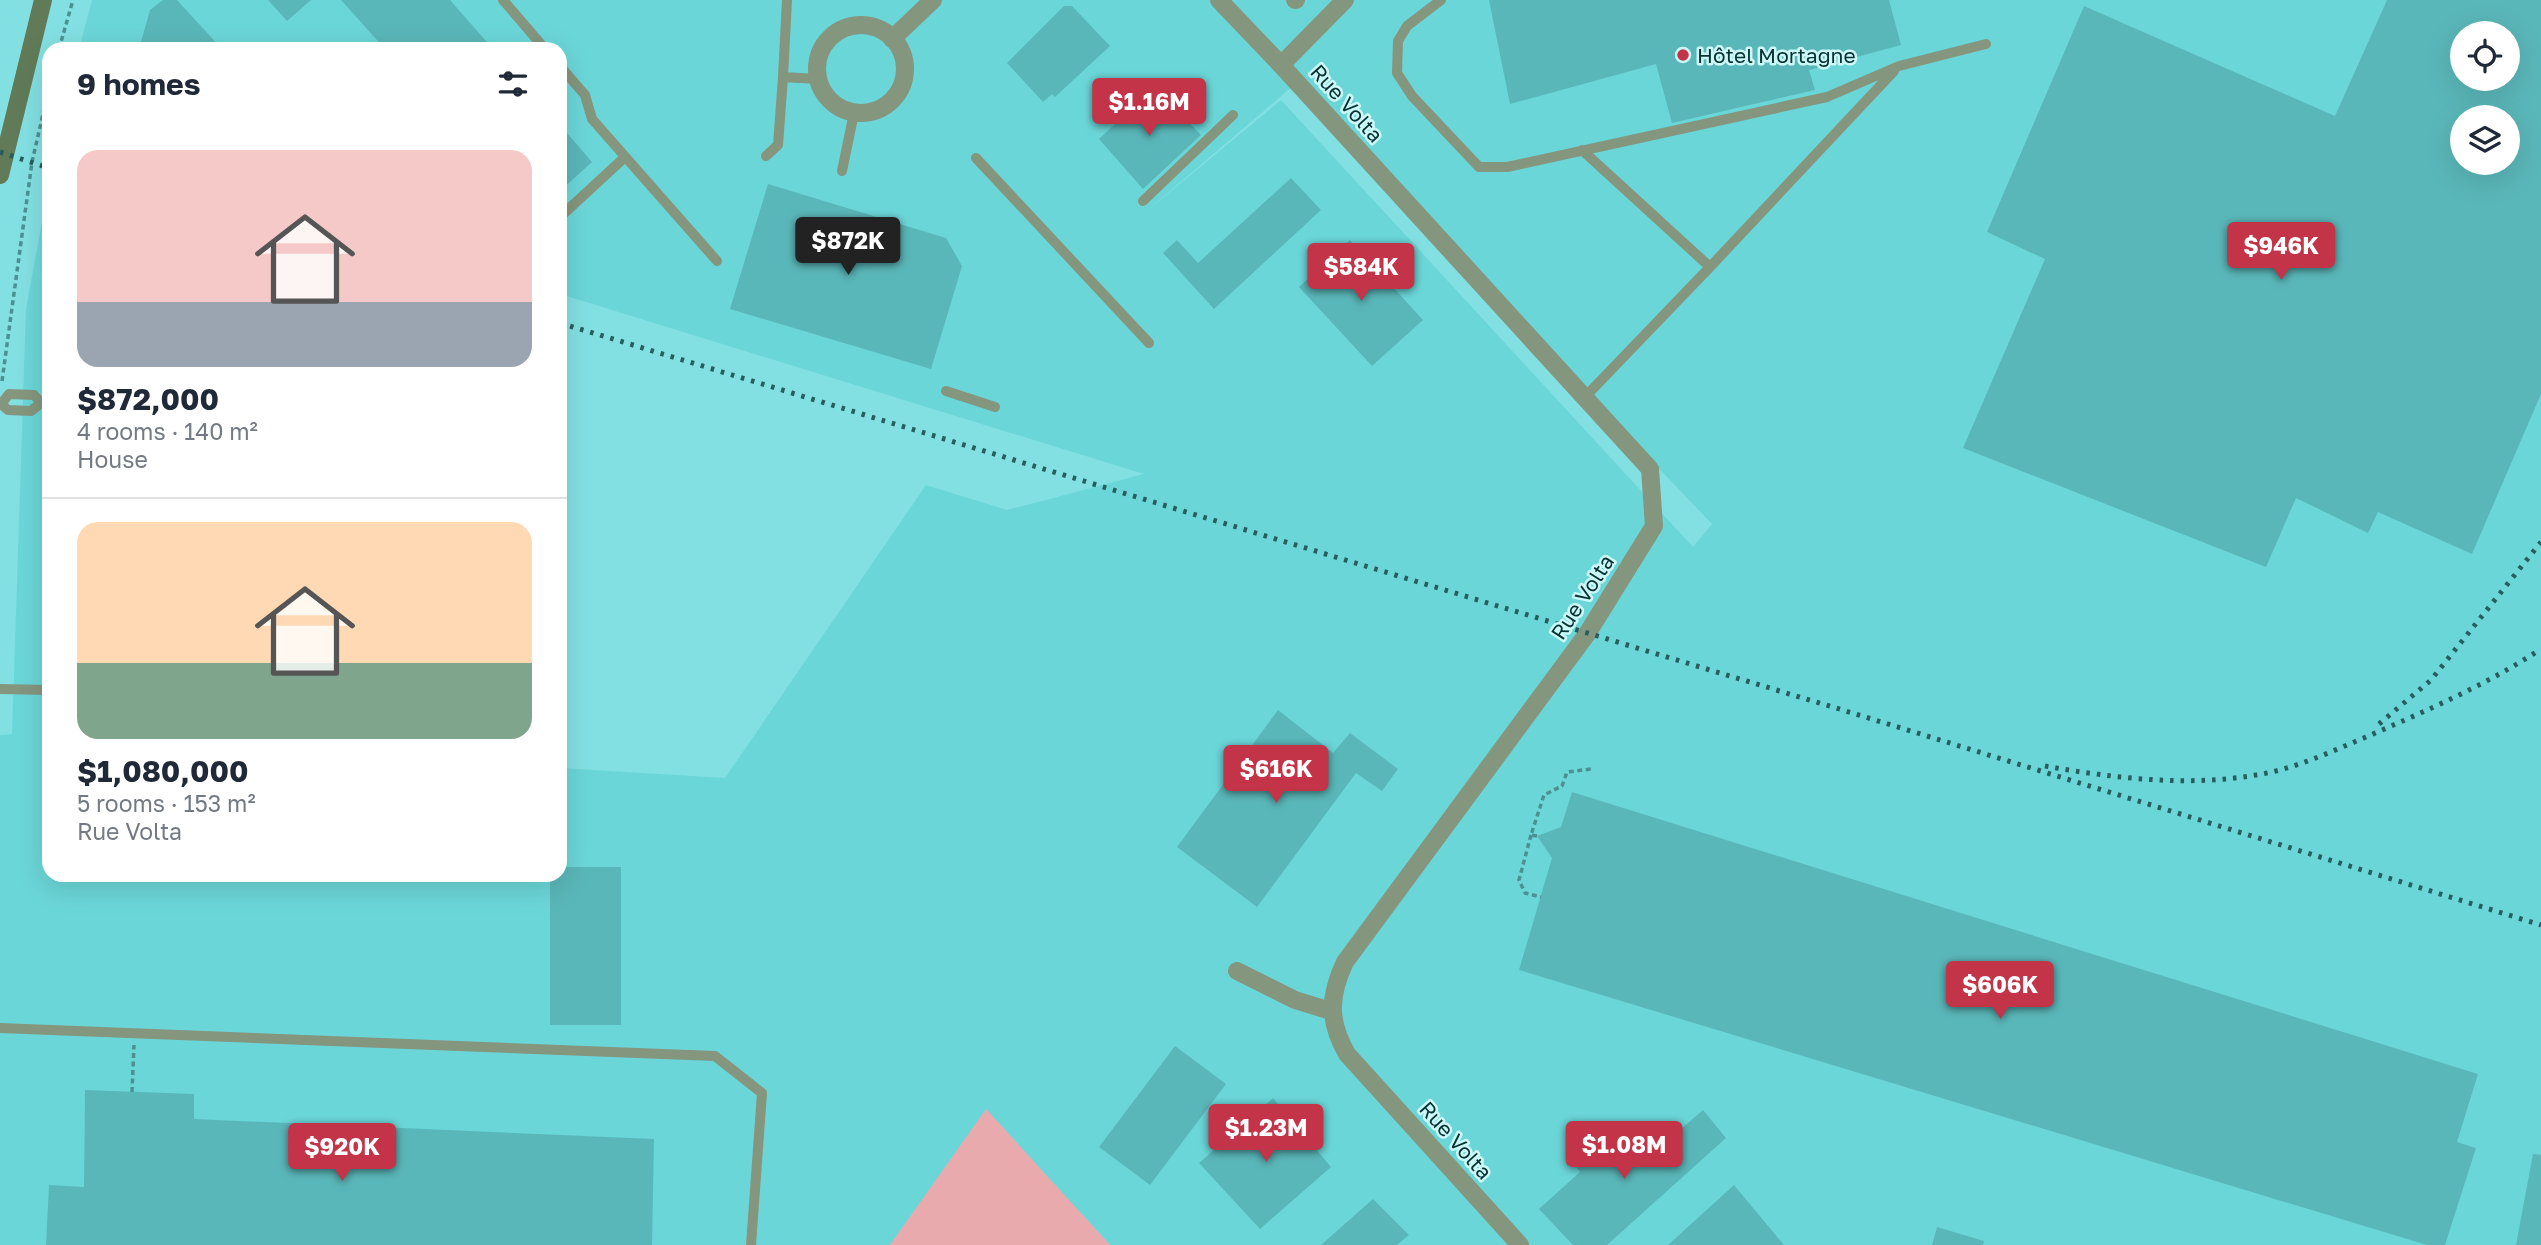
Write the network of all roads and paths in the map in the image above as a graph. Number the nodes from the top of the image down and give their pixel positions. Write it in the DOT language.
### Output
graph roads {
  1 [pos="43,0"];
  2 [pos="73,0"];
  3 [pos="503,0"];
  4 [pos="787,0"];
  5 [pos="933,0"];
  6 [pos="1219,0"];
  7 [pos="1345,0"];
  8 [pos="1441,0"];
  9 [pos="892,38"];
  10 [pos="61,42"];
  11 [pos="539,42"];
  12 [pos="1986,44"];
  13 [pos="1280,65"];
  14 [pos="1899,66"];
  15 [pos="567,74"];
  16 [pos="783,77"];
  17 [pos="818,79"];
  18 [pos="854,113"];
  19 [pos="1233,115"];
  20 [pos="42,118"];
  21 [pos="1582,150"];
  22 [pos="766,156"];
  23 [pos="625,157"];
  24 [pos="976,158"];
  25 [pos="842,171"];
  26 [pos="0,175"];
  27 [pos="1143,201"];
  28 [pos="567,211"];
  29 [pos="717,261"];
  30 [pos="1710,267"];
  31 [pos="1149,343"];
  32 [pos="2,365"];
  33 [pos="3,374"];
  34 [pos="946,391"];
  35 [pos="1585,397"];
  36 [pos="1,403"];
  37 [pos="42,405"];
  38 [pos="995,407"];
  39 [pos="0,689"];
  40 [pos="42,690"];
  41 [pos="1591,769"];
  42 [pos="1531,835"];
  43 [pos="1538,836"];
  44 [pos="1541,897"];
  45 [pos="1237,971"];
  46 [pos="1331,1011"];
  47 [pos="0,1028"];
  48 [pos="135,1034"];
  49 [pos="132,1092"];
  50 [pos="751,1245"];
  51 [pos="1520,1245"];
  1 -- 26 [label="main road"];
  2 -- 10 [label="path"];
  3 -- 11 [label="lane"];
  4 -- 16 [label="lane"];
  5 -- 9 [label="street"];
  6 -- 13 [label="street, Rue Volta"];
  7 -- 13 [label="street"];
  8 -- 21 [label="lane"];
  9 -- 17 [label="street"];
  9 -- 18 [label="street"];
  12 -- 14 [label="lane"];
  13 -- 35 [label="street, Rue Volta"];
  14 -- 21 [label="lane"];
  14 -- 30 [label="lane"];
  15 -- 23 [label="lane"];
  16 -- 17 [label="lane"];
  16 -- 22 [label="lane"];
  17 -- 18 [label="street"];
  18 -- 25 [label="lane"];
  19 -- 27 [label="lane"];
  20 -- 32 [label="path"];
  21 -- 30 [label="lane"];
  23 -- 28 [label="lane"];
  23 -- 29 [label="lane"];
  24 -- 31 [label="lane"];
  30 -- 35 [label="lane"];
  32 -- 33 [label="path"];
  34 -- 38 [label="lane"];
  35 -- 46 [label="street, Rue Volta"];
  36 -- 37 [label="lane"];
  39 -- 40 [label="lane"];
  41 -- 42 [label="path"];
  42 -- 43 [label="path"];
  42 -- 44 [label="path"];
  45 -- 46 [label="street"];
  46 -- 51 [label="street, Rue Volta"];
  47 -- 48 [label="lane"];
  48 -- 49 [label="path"];
  48 -- 50 [label="lane"];
}
